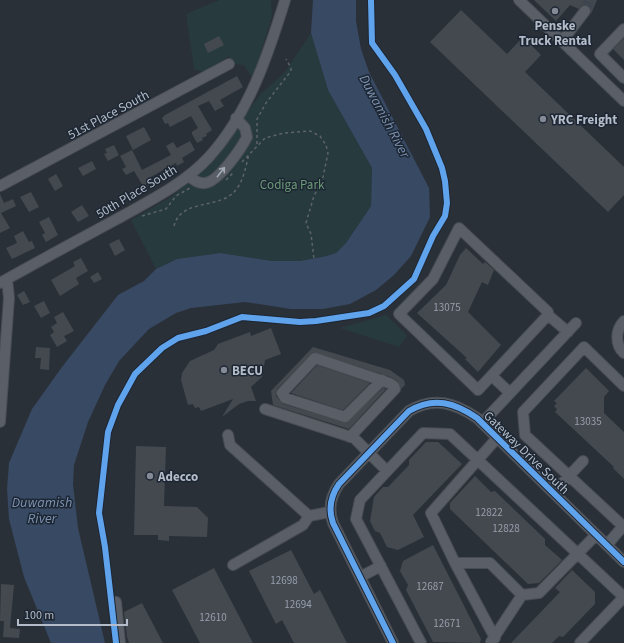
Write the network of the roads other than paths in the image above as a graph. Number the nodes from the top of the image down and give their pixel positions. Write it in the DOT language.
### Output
graph roads {
  1 [pos="519,0"];
  2 [pos="284,4"];
  3 [pos="585,11"];
  4 [pos="624,29"];
  5 [pos="562,41"];
  6 [pos="229,64"];
  7 [pos="624,78"];
  8 [pos="624,101"];
  9 [pos="236,118"];
  10 [pos="188,176"];
  11 [pos="0,186"];
  12 [pos="4,281"];
  13 [pos="548,315"];
  14 [pos="624,321"];
  15 [pos="576,323"];
  16 [pos="568,332"];
  17 [pos="624,353"];
  18 [pos="492,376"];
  19 [pos="382,380"];
  20 [pos="624,386"];
  21 [pos="510,393"];
  22 [pos="265,409"];
  23 [pos="0,422"];
  24 [pos="482,423"];
  25 [pos="228,435"];
  26 [pos="350,437"];
  27 [pos="497,438"];
  28 [pos="368,452"];
  29 [pos="477,459"];
  30 [pos="583,461"];
  31 [pos="387,471"];
  32 [pos="569,476"];
  33 [pos="554,492"];
  34 [pos="329,512"];
  35 [pos="309,516"];
  36 [pos="624,526"];
  37 [pos="596,534"];
  38 [pos="607,545"];
  39 [pos="578,554"];
  40 [pos="624,562"];
  41 [pos="455,563"];
  42 [pos="233,565"];
  43 [pos="381,566"];
  44 [pos="360,577"];
  45 [pos="522,595"];
  46 [pos="624,597"];
  47 [pos="116,602"];
  48 [pos="493,640"];
  49 [pos="120,643"];
  50 [pos="393,643"];
  51 [pos="420,643"];
  52 [pos="580,643"];
  1 -- 5 [label="street"];
  2 -- 9 [label="street, 50th Place South"];
  3 -- 5 [label="street"];
  4 -- 7 [label="street"];
  5 -- 8 [label="street"];
  6 -- 11 [label="street, 51st Place South"];
  9 -- 10 [label="street, 50th Place South"];
  10 -- 9 [label="street, one-way"];
  10 -- 12 [label="street, 50th Place South"];
  12 -- 23 [label="street"];
  13 -- 16 [label="street"];
  13 -- 18 [label="street"];
  13 -- 18 [label="street"];
  14 -- 17 [label="street"];
  15 -- 16 [label="street"];
  16 -- 21 [label="street"];
  18 -- 21 [label="street"];
  19 -- 19 [label="street"];
  19 -- 26 [label="street"];
  20 -- 32 [label="street"];
  21 -- 24 [label="street"];
  22 -- 26 [label="street"];
  24 -- 27 [label="street, Gateway Drive South"];
  24 -- 28 [label="street, Gateway Drive South"];
  25 -- 35 [label="street"];
  26 -- 28 [label="street"];
  27 -- 29 [label="street"];
  27 -- 33 [label="street, Gateway Drive South"];
  28 -- 31 [label="street"];
  28 -- 34 [label="street, Gateway Drive South"];
  29 -- 31 [label="street"];
  29 -- 39 [label="street"];
  29 -- 41 [label="street"];
  30 -- 32 [label="street"];
  31 -- 43 [label="street"];
  32 -- 33 [label="street"];
  32 -- 36 [label="street"];
  33 -- 37 [label="street, Gateway Drive South"];
  34 -- 35 [label="street"];
  34 -- 44 [label="street"];
  35 -- 42 [label="street"];
  36 -- 38 [label="street"];
  37 -- 38 [label="street, Gateway Drive South"];
  37 -- 39 [label="street"];
  38 -- 40 [label="street, Gateway Drive South"];
  39 -- 45 [label="street"];
  39 -- 46 [label="street"];
  41 -- 45 [label="street"];
  41 -- 48 [label="street"];
  43 -- 44 [label="street"];
  43 -- 51 [label="street"];
  44 -- 50 [label="street"];
  45 -- 48 [label="street"];
  46 -- 52 [label="street"];
  47 -- 49 [label="street"];
}
